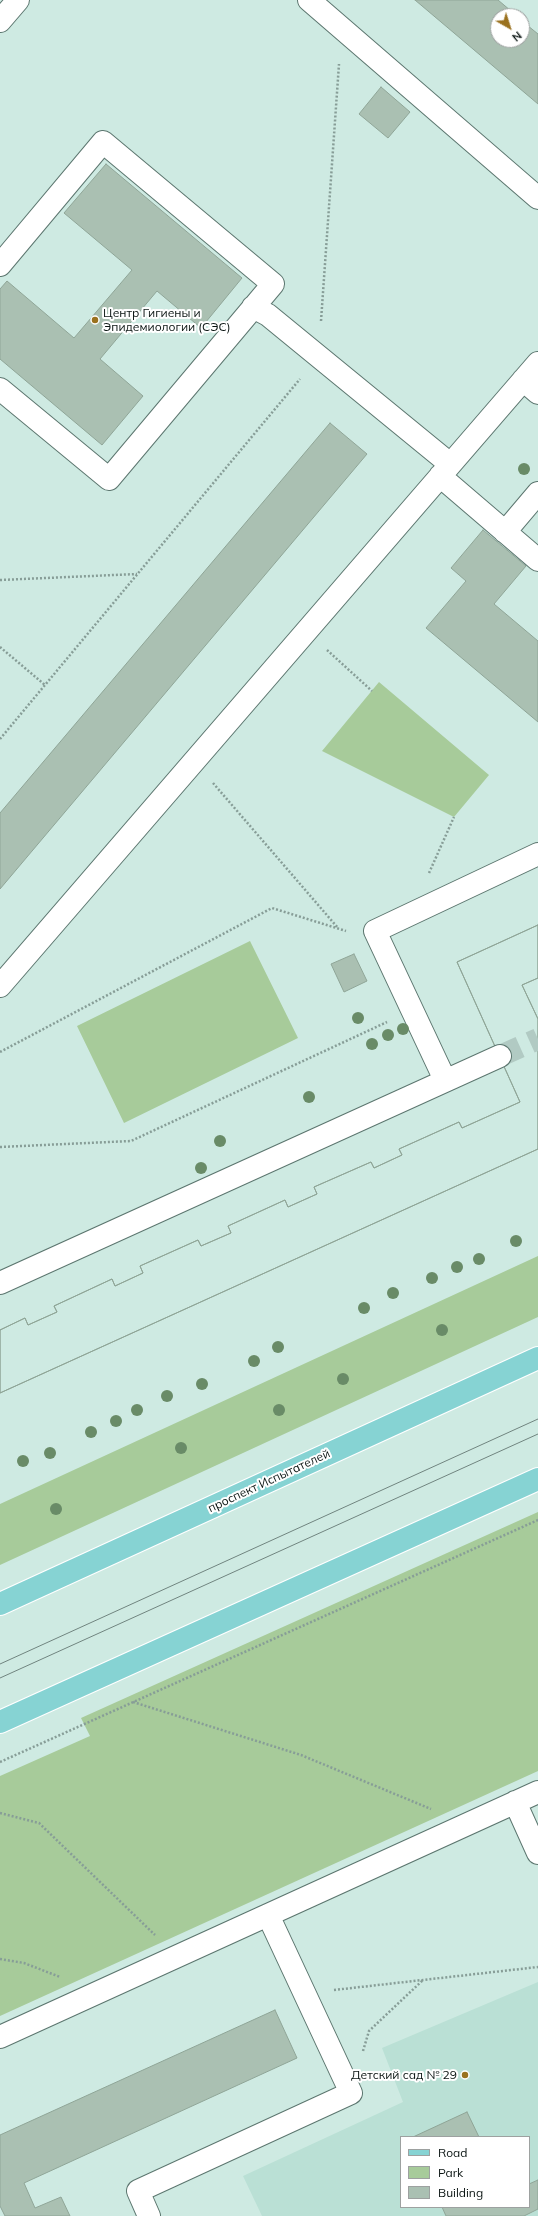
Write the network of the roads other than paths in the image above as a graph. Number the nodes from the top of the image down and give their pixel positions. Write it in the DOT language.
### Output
graph roads {
  1 [pos="18,0"];
  2 [pos="310,0"];
  3 [pos="0,21"];
  4 [pos="538,198"];
  5 [pos="0,265"];
  6 [pos="253,307"];
  7 [pos="538,363"];
  8 [pos="531,386"];
  9 [pos="0,389"];
  10 [pos="445,470"];
  11 [pos="538,493"];
  12 [pos="505,532"];
  13 [pos="538,560"];
  14 [pos="538,854"];
  15 [pos="0,986"];
  16 [pos="500,1056"];
  17 [pos="445,1080"];
  18 [pos="0,1283"];
  19 [pos="538,1358"];
  20 [pos="538,1479"];
  21 [pos="0,1604"];
  22 [pos="0,1722"];
  23 [pos="538,1792"];
  24 [pos="515,1802"];
  25 [pos="538,1853"];
  26 [pos="268,1915"];
  27 [pos="0,2037"];
  28 [pos="149,2216"];
  1 -- 3 [label="street"];
  2 -- 4 [label="street"];
  5 -- 6 [label="street"];
  6 -- 9 [label="street"];
  6 -- 10 [label="street"];
  7 -- 8 [label="street"];
  8 -- 10 [label="street"];
  10 -- 12 [label="street"];
  10 -- 15 [label="street"];
  11 -- 12 [label="street"];
  12 -- 13 [label="street"];
  14 -- 17 [label="street"];
  16 -- 17 [label="street"];
  17 -- 18 [label="street"];
  19 -- 21 [label="main road, проспект Испытателей"];
  20 -- 22 [label="main road"];
  23 -- 24 [label="street"];
  24 -- 25 [label="street"];
  24 -- 26 [label="street"];
  26 -- 27 [label="street"];
  26 -- 28 [label="street"];
}
